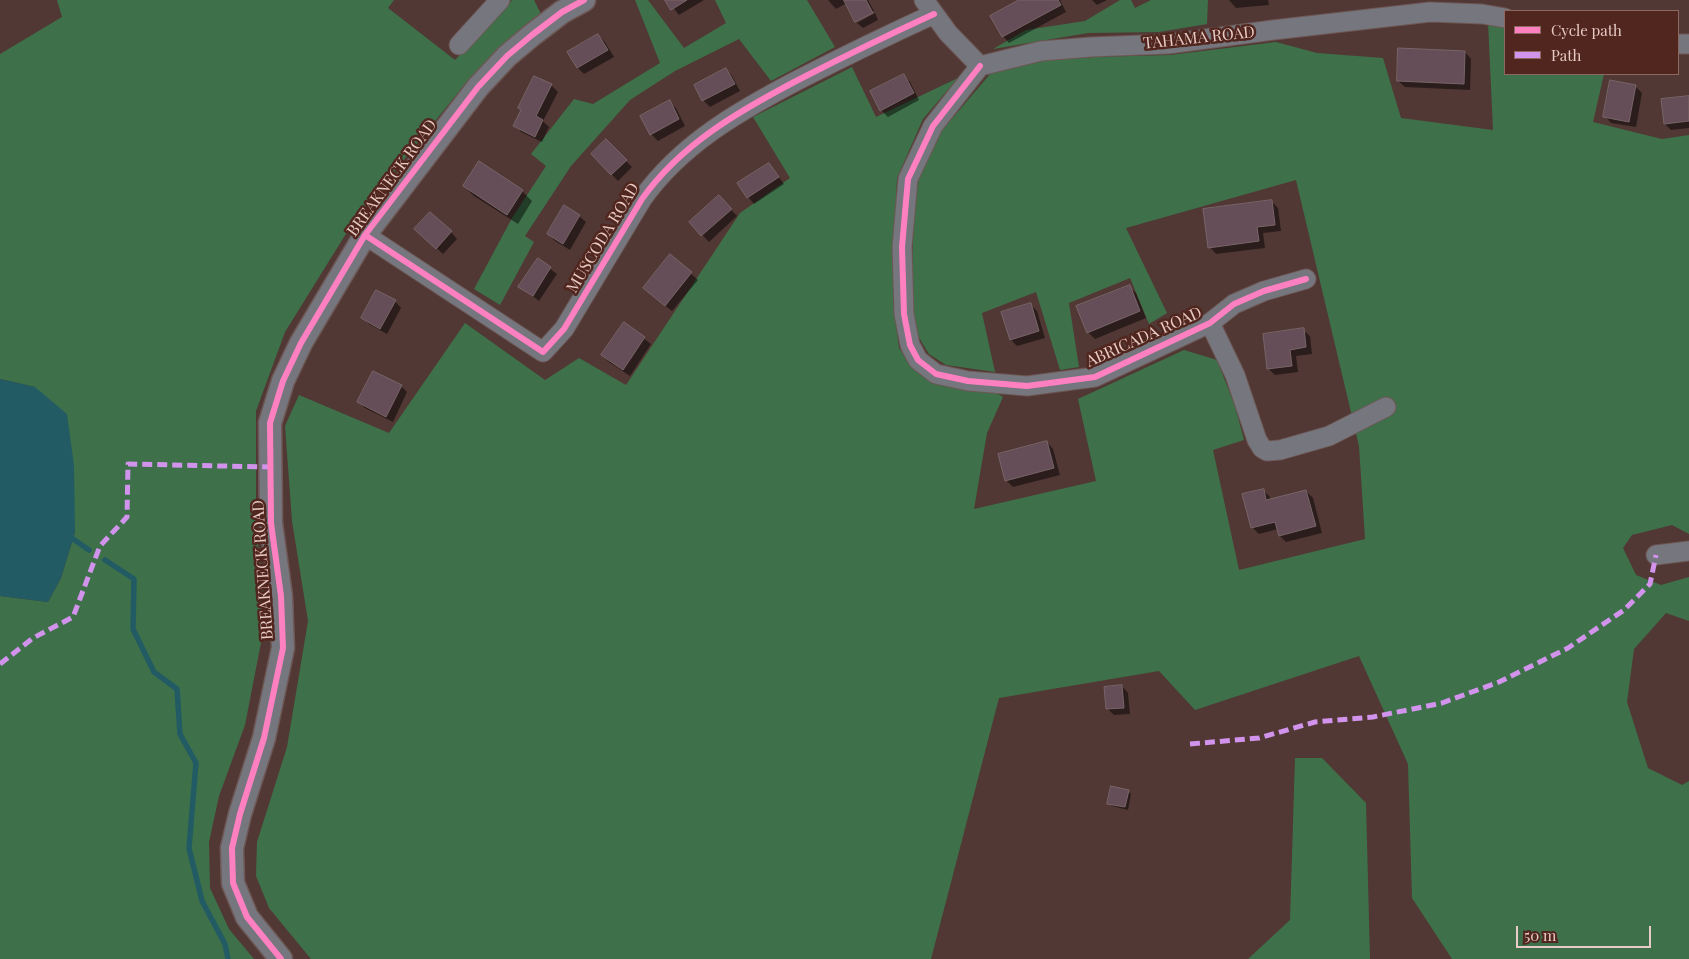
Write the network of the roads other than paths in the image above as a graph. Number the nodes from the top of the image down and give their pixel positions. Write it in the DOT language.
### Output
graph roads {
  1 [pos="500,0"];
  2 [pos="584,0"];
  3 [pos="558,6"];
  4 [pos="929,7"];
  5 [pos="1504,18"];
  6 [pos="459,45"];
  7 [pos="980,66"];
  8 [pos="365,236"];
  9 [pos="1306,279"];
  10 [pos="1210,323"];
  11 [pos="1386,407"];
  12 [pos="1689,551"];
  13 [pos="1656,555"];
  14 [pos="281,959"];
  1 -- 6 [label="street"];
  2 -- 3 [label="street, BREAKNECK ROAD"];
  3 -- 8 [label="street, BREAKNECK ROAD"];
  4 -- 7 [label="street"];
  4 -- 8 [label="street, MUSCODA ROAD"];
  5 -- 7 [label="street, TAHAMA ROAD"];
  7 -- 10 [label="street, ABRICADA ROAD"];
  8 -- 14 [label="street, BREAKNECK ROAD"];
  9 -- 10 [label="street, ABRICADA ROAD"];
  10 -- 11 [label="street"];
  12 -- 13 [label="street"];
}
